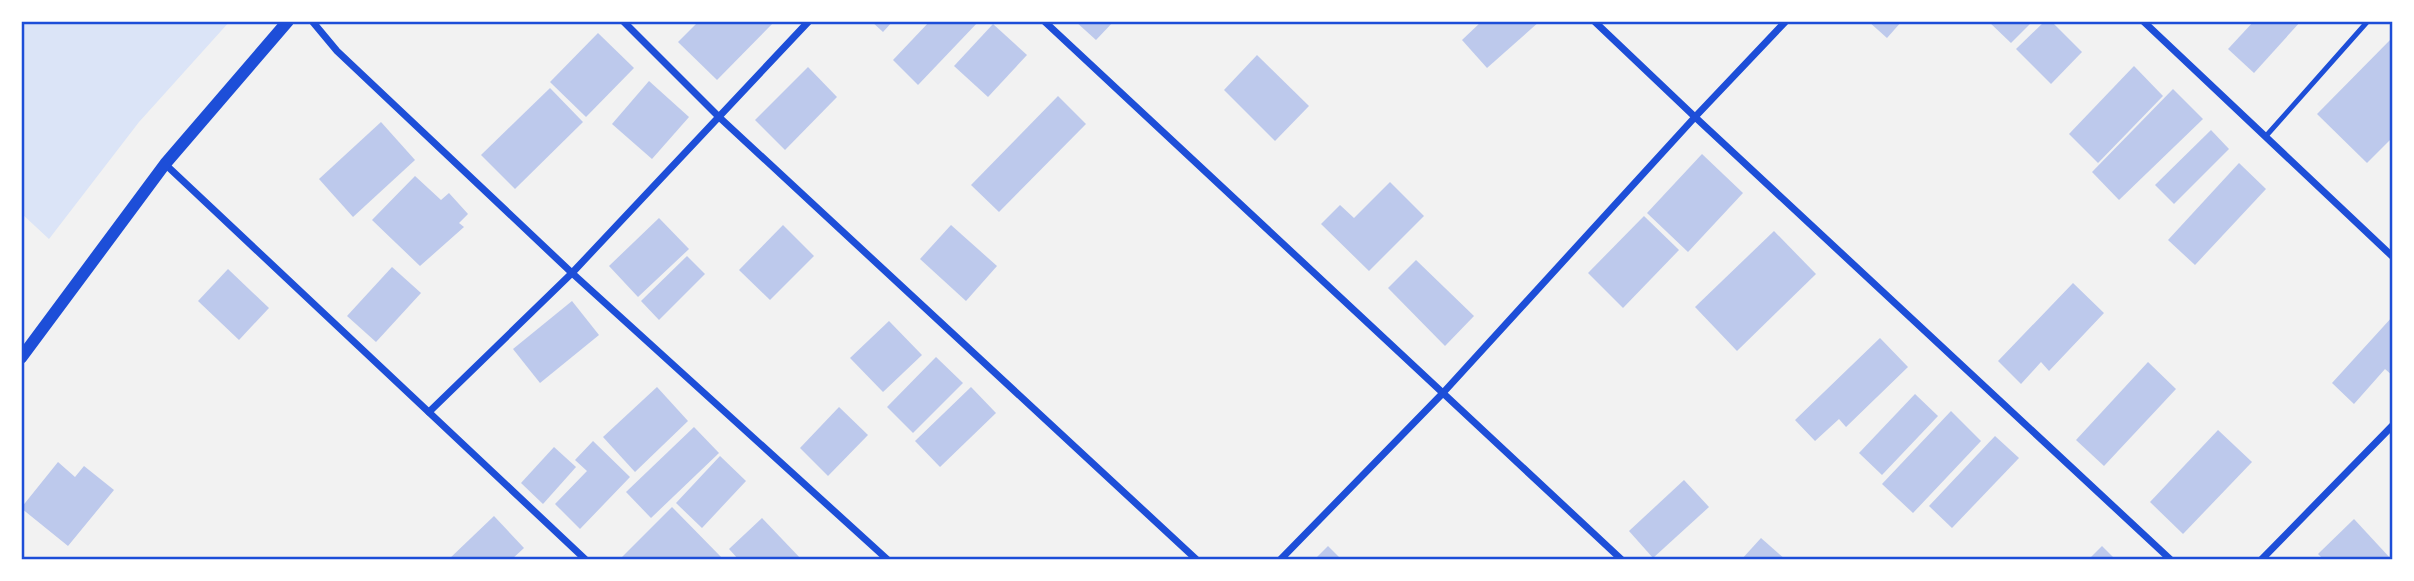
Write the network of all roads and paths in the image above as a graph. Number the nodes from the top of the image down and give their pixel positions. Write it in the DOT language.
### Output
graph roads {
  1 [pos="288,21"];
  2 [pos="312,21"];
  3 [pos="623,21"];
  4 [pos="809,21"];
  5 [pos="1044,21"];
  6 [pos="1594,21"];
  7 [pos="1786,21"];
  8 [pos="2143,21"];
  9 [pos="2368,21"];
  10 [pos="719,117"];
  11 [pos="1695,117"];
  12 [pos="2266,136"];
  13 [pos="165,164"];
  14 [pos="2393,257"];
  15 [pos="572,273"];
  16 [pos="21,358"];
  17 [pos="1442,394"];
  18 [pos="429,412"];
  19 [pos="2393,425"];
  20 [pos="586,560"];
  21 [pos="888,560"];
  22 [pos="1197,560"];
  23 [pos="1280,560"];
  24 [pos="1622,560"];
  25 [pos="2171,560"];
  26 [pos="2261,560"];
  1 -- 13 [label="street"];
  2 -- 15 [label="street"];
  3 -- 10 [label="street"];
  4 -- 10 [label="street"];
  5 -- 17 [label="street"];
  6 -- 11 [label="street"];
  7 -- 11 [label="street"];
  8 -- 12 [label="street"];
  9 -- 12 [label="lane"];
  10 -- 15 [label="street"];
  10 -- 22 [label="street"];
  11 -- 17 [label="street"];
  11 -- 25 [label="street"];
  12 -- 14 [label="street"];
  13 -- 16 [label="street"];
  13 -- 18 [label="street"];
  15 -- 18 [label="street"];
  15 -- 21 [label="street"];
  17 -- 23 [label="street"];
  17 -- 24 [label="street"];
  18 -- 20 [label="street"];
  19 -- 26 [label="street"];
}
